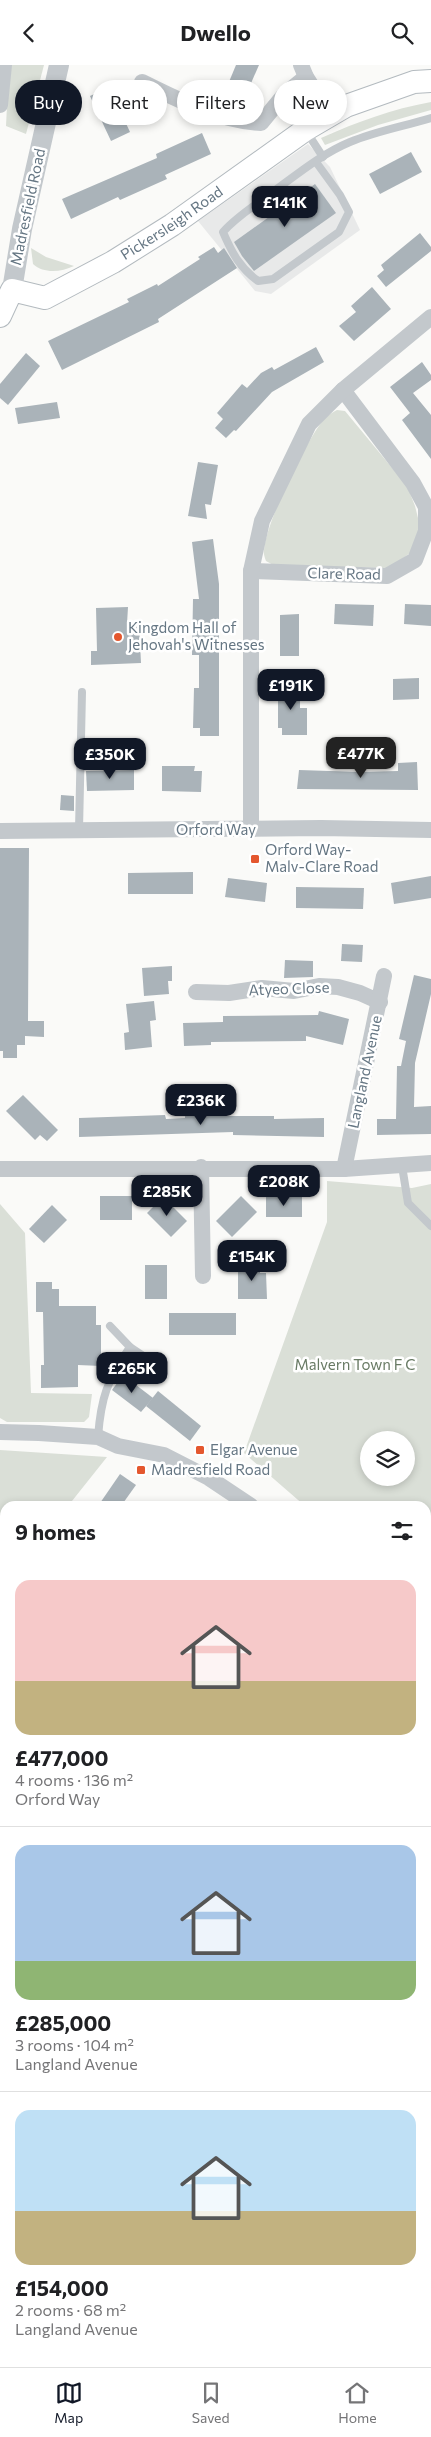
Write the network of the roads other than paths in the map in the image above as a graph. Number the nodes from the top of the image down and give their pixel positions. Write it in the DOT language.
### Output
graph roads {
  1 [pos="4,65"];
  2 [pos="59,65"];
  3 [pos="304,71"];
  4 [pos="431,81"];
  5 [pos="167,94"];
  6 [pos="0,105"];
  7 [pos="347,106"];
  8 [pos="431,118"];
  9 [pos="313,125"];
  10 [pos="305,130"];
  11 [pos="323,157"];
  12 [pos="316,162"];
  13 [pos="6,289"];
  14 [pos="0,316"];
  15 [pos="431,317"];
  16 [pos="343,390"];
  17 [pos="251,571"];
  18 [pos="82,692"];
  19 [pos="79,830"];
  20 [pos="251,830"];
  21 [pos="431,830"];
  22 [pos="0,831"];
  23 [pos="384,976"];
  24 [pos="196,992"];
  25 [pos="380,1002"];
  26 [pos="431,1163"];
  27 [pos="402,1166"];
  28 [pos="201,1167"];
  29 [pos="0,1169"];
  30 [pos="344,1169"];
  31 [pos="431,1226"];
  32 [pos="203,1276"];
  33 [pos="110,1326"];
  34 [pos="130,1347"];
  35 [pos="148,1359"];
  36 [pos="0,1432"];
  37 [pos="98,1437"];
  38 [pos="244,1501"];
  1 -- 6 [label="street"];
  2 -- 13 [label="street, Madresfield Road"];
  3 -- 5 [label="street"];
  4 -- 7 [label="main road, Pickersleigh Road"];
  8 -- 11 [label="lane"];
  9 -- 10 [label="main road, Pickersleigh Road"];
  10 -- 11 [label="lane"];
  10 -- 13 [label="main road, Pickersleigh Road"];
  11 -- 12 [label="lane"];
  12 -- 12 [label="lane"];
  13 -- 14 [label="main road"];
  15 -- 16 [label="street"];
  16 -- 17 [label="street"];
  16 -- 17 [label="street, Clare Road"];
  17 -- 20 [label="street"];
  18 -- 19 [label="lane"];
  19 -- 20 [label="street, Orford Way"];
  19 -- 22 [label="street, Orford Way"];
  20 -- 21 [label="street, Orford Way"];
  23 -- 25 [label="street, Langland Avenue"];
  24 -- 25 [label="street, Atyeo Close"];
  25 -- 30 [label="street, Langland Avenue"];
  26 -- 27 [label="street"];
  27 -- 30 [label="street"];
  27 -- 31 [label="lane"];
  28 -- 29 [label="street"];
  28 -- 30 [label="street"];
  28 -- 32 [label="street"];
  33 -- 34 [label="lane"];
  34 -- 35 [label="lane"];
  34 -- 37 [label="lane"];
  36 -- 37 [label="street"];
  37 -- 38 [label="street"];
}
